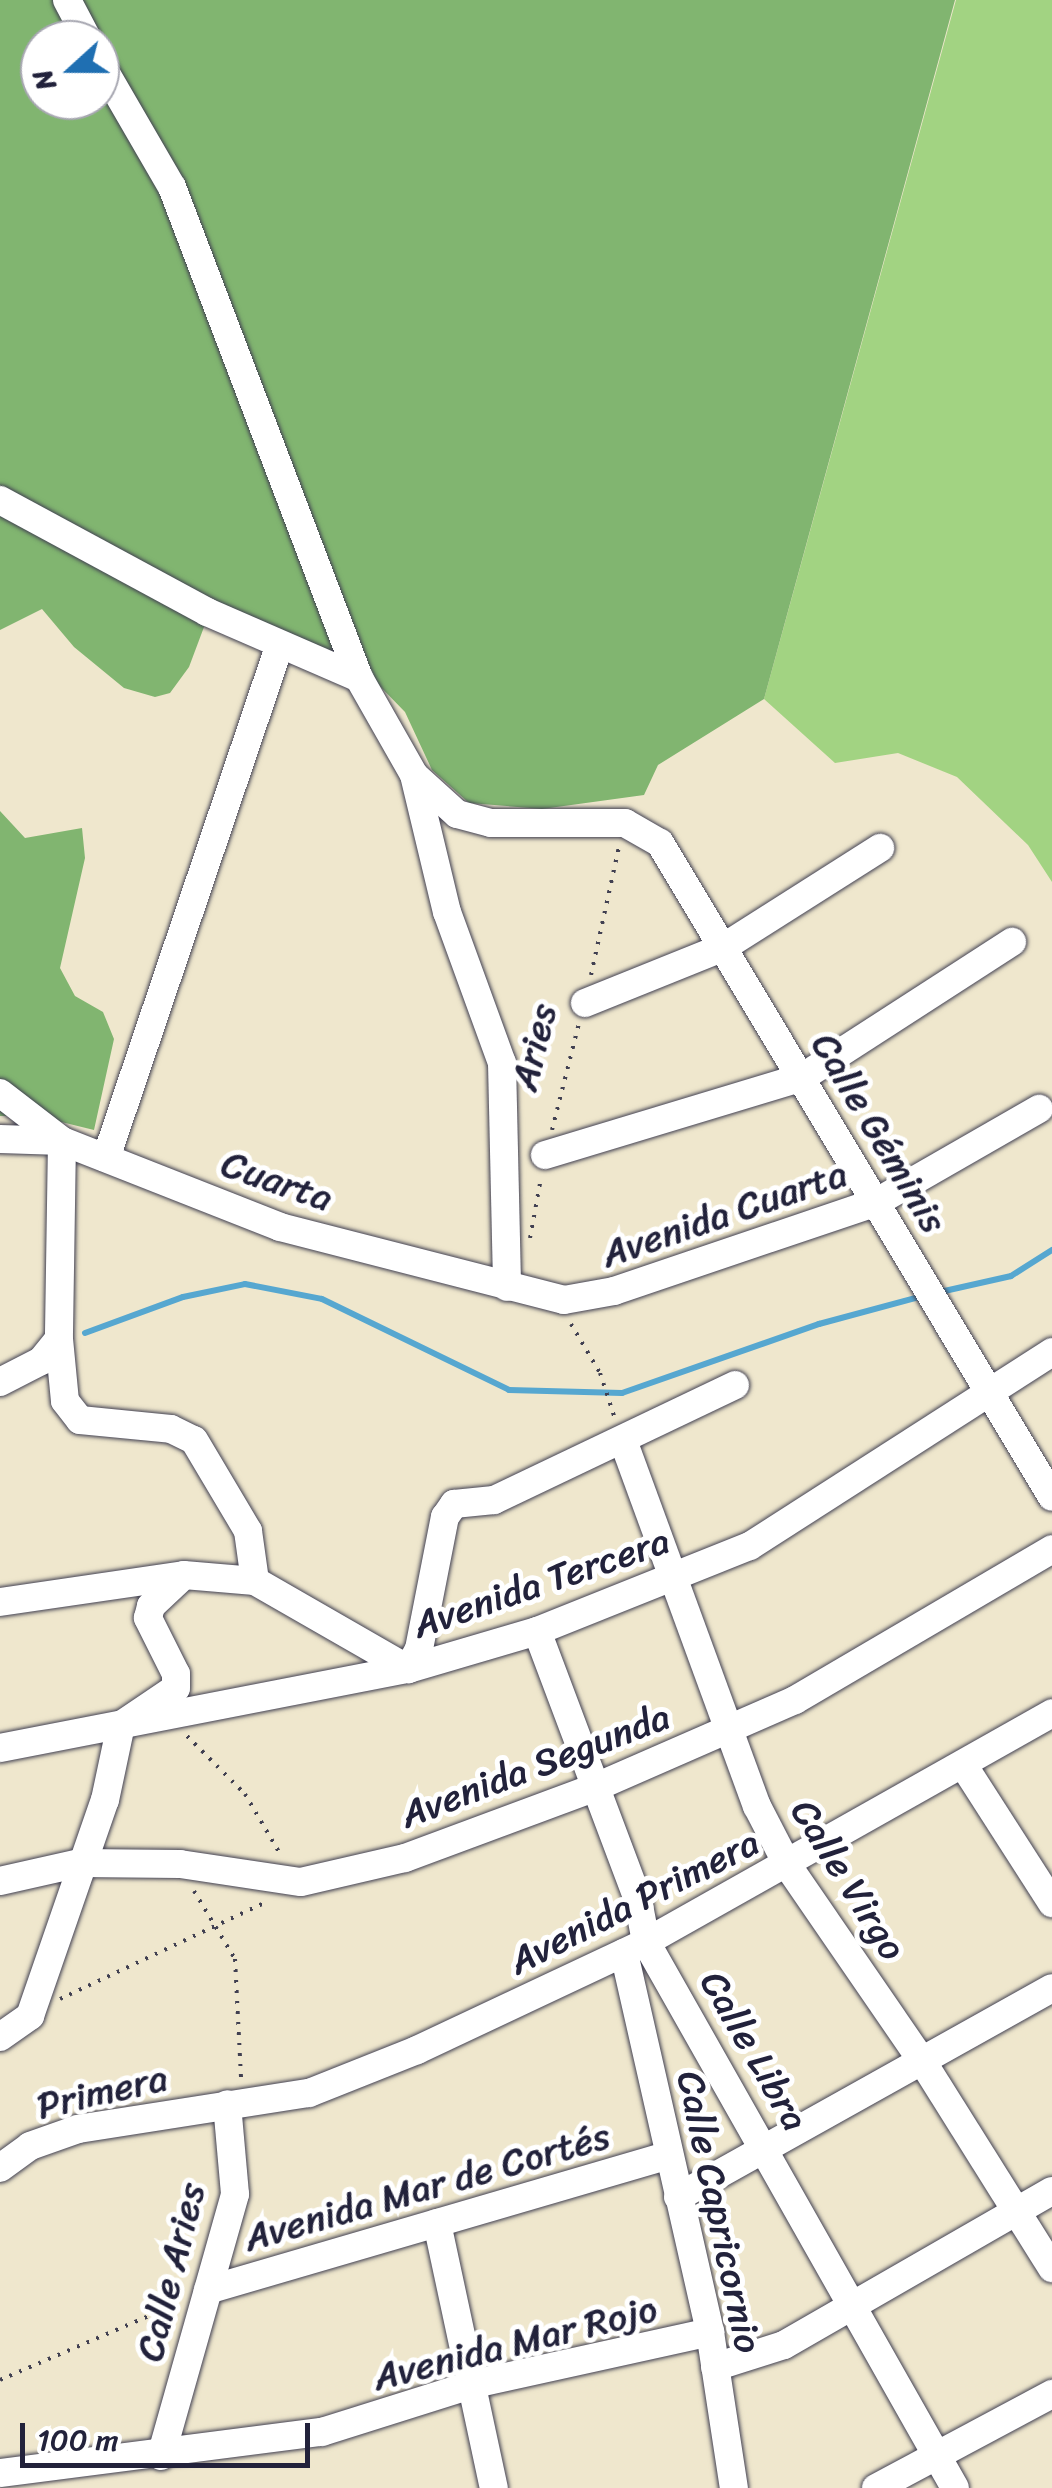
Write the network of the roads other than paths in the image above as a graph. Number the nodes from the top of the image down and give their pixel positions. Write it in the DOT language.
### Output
graph roads {
  1 [pos="120,97"];
  2 [pos="0,500"];
  3 [pos="279,647"];
  4 [pos="359,678"];
  5 [pos="414,775"];
  6 [pos="880,848"];
  7 [pos="1012,942"];
  8 [pos="724,946"];
  9 [pos="584,1003"];
  10 [pos="802,1077"];
  11 [pos="0,1093"];
  12 [pos="1039,1109"];
  13 [pos="0,1139"];
  14 [pos="62,1141"];
  15 [pos="545,1156"];
  16 [pos="106,1158"];
  17 [pos="877,1202"];
  18 [pos="471,1279"];
  19 [pos="507,1287"];
  20 [pos="59,1340"];
  21 [pos="1052,1352"];
  22 [pos="0,1382"];
  23 [pos="735,1385"];
  24 [pos="987,1390"];
  25 [pos="624,1443"];
  26 [pos="1052,1497"];
  27 [pos="1052,1549"];
  28 [pos="184,1575"];
  29 [pos="676,1577"];
  30 [pos="254,1581"];
  31 [pos="0,1602"];
  32 [pos="537,1631"];
  33 [pos="408,1669"];
  34 [pos="1052,1714"];
  35 [pos="121,1725"];
  36 [pos="730,1730"];
  37 [pos="0,1748"];
  38 [pos="964,1766"];
  39 [pos="596,1787"];
  40 [pos="80,1862"];
  41 [pos="788,1866"];
  42 [pos="0,1881"];
  43 [pos="1052,1902"];
  44 [pos="635,1948"];
  45 [pos="1052,1988"];
  46 [pos="0,2038"];
  47 [pos="924,2064"];
  48 [pos="227,2104"];
  49 [pos="768,2151"];
  50 [pos="667,2156"];
  51 [pos="0,2168"];
  52 [pos="1052,2191"];
  53 [pos="678,2197"];
  54 [pos="1018,2210"];
  55 [pos="437,2223"];
  56 [pos="1052,2268"];
  57 [pos="208,2290"];
  58 [pos="856,2303"];
  59 [pos="710,2332"];
  60 [pos="715,2367"];
  61 [pos="474,2384"];
  62 [pos="1052,2394"];
  63 [pos="938,2454"];
  64 [pos="161,2456"];
  65 [pos="0,2472"];
  66 [pos="494,2488"];
  67 [pos="734,2488"];
  68 [pos="876,2488"];
  69 [pos="956,2488"];
  1 -- 4 [label="street"];
  2 -- 3 [label="street"];
  3 -- 4 [label="street"];
  3 -- 16 [label="street"];
  4 -- 5 [label="street"];
  5 -- 8 [label="street, Calle Géminis"];
  5 -- 19 [label="street"];
  6 -- 8 [label="street"];
  7 -- 10 [label="street"];
  8 -- 9 [label="street"];
  8 -- 10 [label="street, Calle Géminis"];
  10 -- 15 [label="street"];
  10 -- 17 [label="street, Calle Géminis"];
  11 -- 14 [label="street"];
  12 -- 17 [label="street, Avenida Cuarta"];
  13 -- 14 [label="street"];
  14 -- 16 [label="street, Cuarta"];
  14 -- 20 [label="street"];
  16 -- 18 [label="street, Cuarta"];
  17 -- 19 [label="street, Avenida Cuarta"];
  17 -- 24 [label="street, Calle Géminis"];
  18 -- 19 [label="street, Avenida Cuarta"];
  20 -- 22 [label="street"];
  20 -- 30 [label="street"];
  21 -- 24 [label="street, Avenida Tercera"];
  23 -- 25 [label="street"];
  24 -- 26 [label="street, Calle Géminis"];
  24 -- 29 [label="street, Avenida Tercera"];
  25 -- 29 [label="street, Calle Virgo"];
  25 -- 33 [label="street"];
  27 -- 36 [label="street, Avenida Segunda"];
  28 -- 30 [label="street"];
  28 -- 31 [label="street"];
  28 -- 35 [label="street"];
  29 -- 32 [label="street, Avenida Tercera"];
  29 -- 36 [label="street, Calle Virgo"];
  30 -- 33 [label="street"];
  32 -- 33 [label="street, Avenida Tercera"];
  32 -- 39 [label="street, Calle Libra"];
  33 -- 35 [label="street, Avenida Tercera"];
  34 -- 38 [label="street, Avenida Primera"];
  35 -- 37 [label="street, Avenida Tercera"];
  35 -- 40 [label="street"];
  36 -- 39 [label="street, Avenida Segunda"];
  36 -- 41 [label="street, Calle Virgo"];
  38 -- 41 [label="street, Avenida Primera"];
  38 -- 43 [label="street"];
  39 -- 40 [label="street, Avenida Segunda"];
  39 -- 44 [label="street, Calle Libra"];
  40 -- 42 [label="street, Avenida Segunda"];
  40 -- 46 [label="street"];
  41 -- 44 [label="street, Avenida Primera"];
  41 -- 47 [label="street, Calle Virgo"];
  44 -- 48 [label="street, Avenida Primera"];
  44 -- 49 [label="street, Calle Libra"];
  44 -- 50 [label="street, Calle Capricornio"];
  45 -- 47 [label="street"];
  47 -- 49 [label="street"];
  47 -- 54 [label="street, Calle Virgo"];
  48 -- 51 [label="street, Primera"];
  48 -- 57 [label="street, Calle Aries"];
  49 -- 53 [label="street"];
  49 -- 58 [label="street, Calle Libra"];
  50 -- 53 [label="street, Calle Capricornio"];
  50 -- 55 [label="street, Avenida Mar de Cortés"];
  52 -- 54 [label="street"];
  53 -- 59 [label="street, Calle Capricornio"];
  54 -- 56 [label="street, Calle Virgo"];
  54 -- 58 [label="street"];
  55 -- 57 [label="street, Avenida Mar de Cortés"];
  55 -- 61 [label="street"];
  57 -- 64 [label="street, Calle Aries"];
  58 -- 60 [label="street"];
  58 -- 63 [label="street, Calle Libra"];
  59 -- 60 [label="street, Calle Capricornio"];
  59 -- 61 [label="street, Avenida Mar Rojo"];
  60 -- 67 [label="street, Calle Capricornio"];
  61 -- 64 [label="street, Avenida Mar Rojo"];
  61 -- 66 [label="street"];
  62 -- 63 [label="street"];
  63 -- 68 [label="street"];
  63 -- 69 [label="street, Calle Libra"];
  64 -- 65 [label="street, Avenida Mar Rojo"];
}
